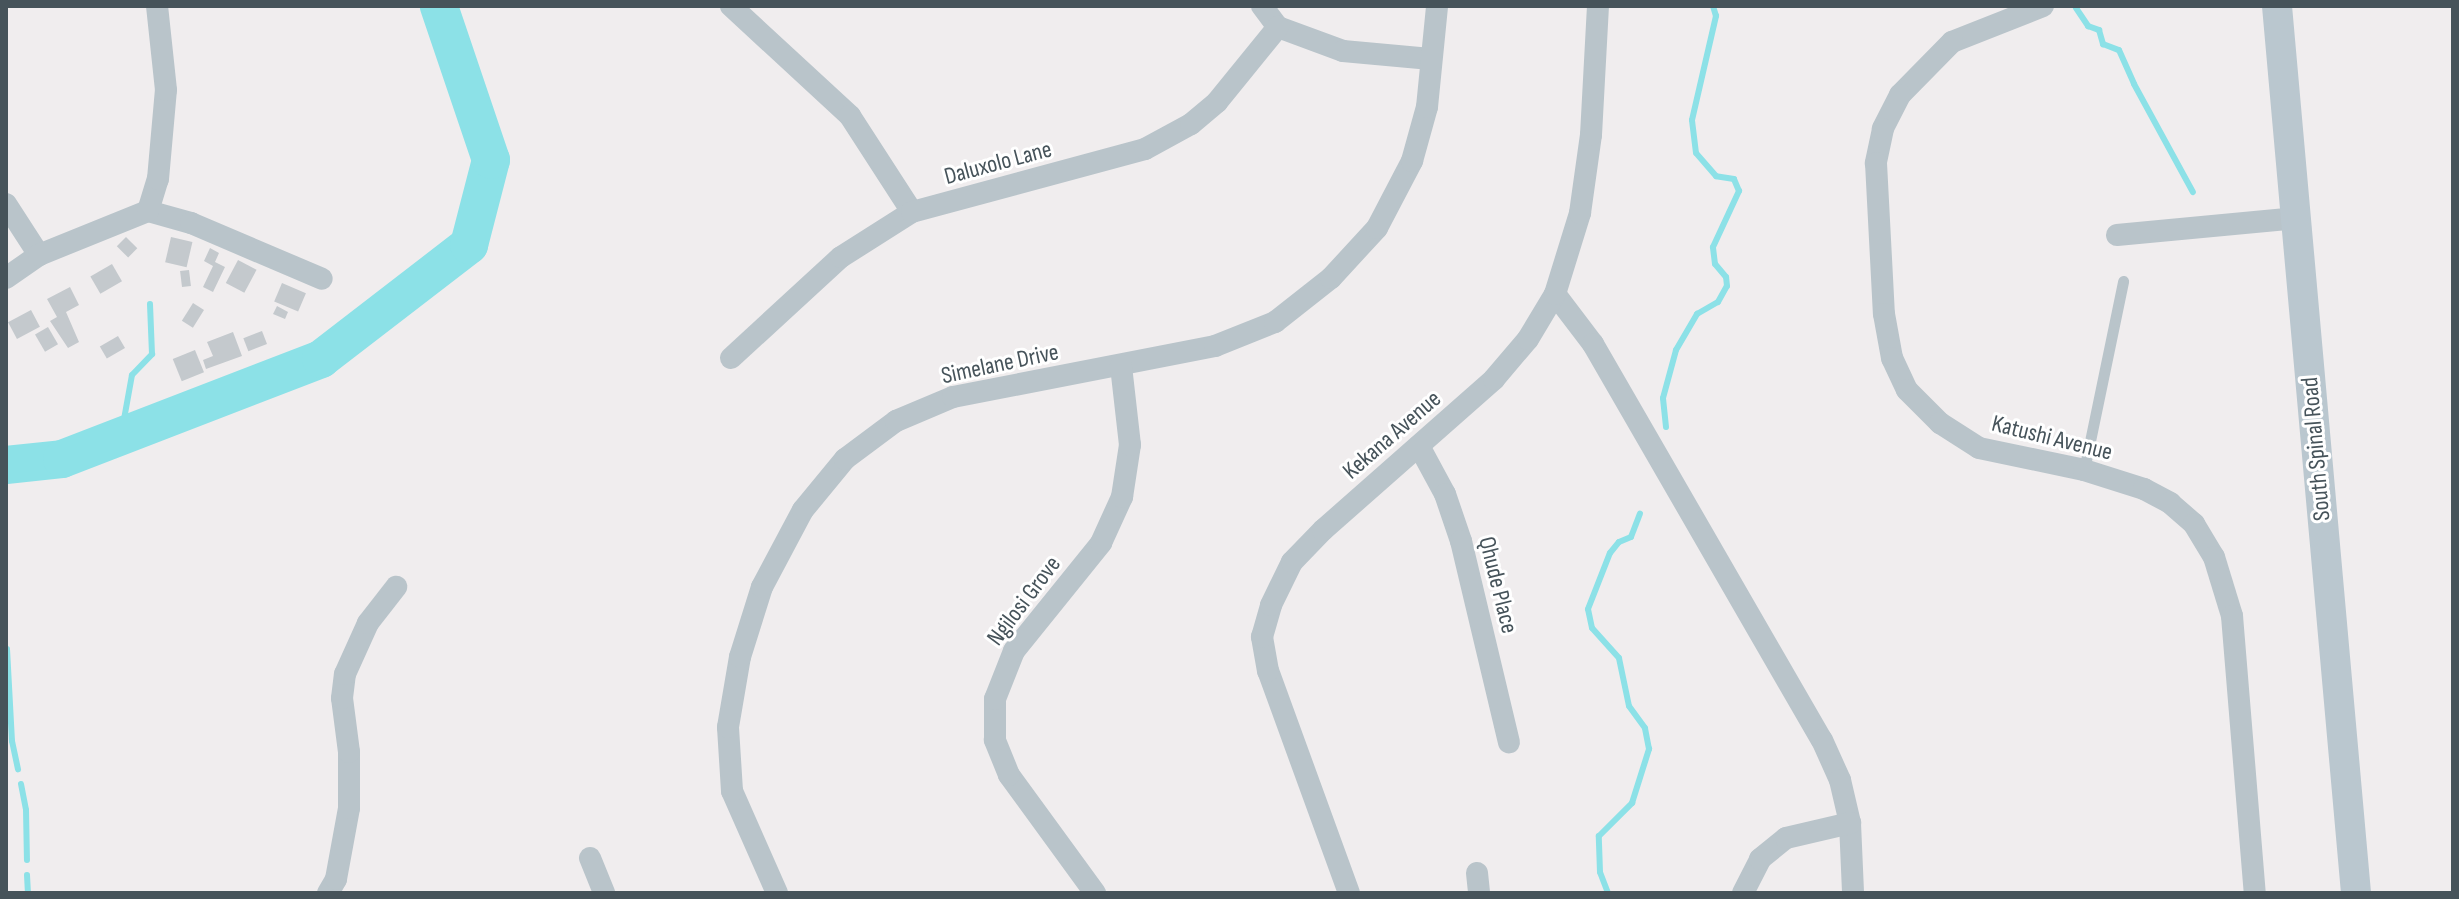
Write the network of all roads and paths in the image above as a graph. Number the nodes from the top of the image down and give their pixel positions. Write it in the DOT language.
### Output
graph roads {
  1 [pos="157,6"];
  2 [pos="731,6"];
  3 [pos="1262,6"];
  4 [pos="1437,6"];
  5 [pos="1598,6"];
  6 [pos="2043,6"];
  7 [pos="2277,6"];
  8 [pos="1278,27"];
  9 [pos="1431,59"];
  10 [pos="6,204"];
  11 [pos="912,212"];
  12 [pos="142,214"];
  13 [pos="2296,218"];
  14 [pos="2117,235"];
  15 [pos="39,255"];
  16 [pos="6,278"];
  17 [pos="322,279"];
  18 [pos="2123,281"];
  19 [pos="1555,294"];
  20 [pos="731,358"];
  21 [pos="1121,366"];
  22 [pos="1419,446"];
  23 [pos="2084,470"];
  24 [pos="396,587"];
  25 [pos="1509,742"];
  26 [pos="1850,823"];
  27 [pos="590,858"];
  28 [pos="328,893"];
  29 [pos="604,893"];
  30 [pos="777,893"];
  31 [pos="1095,893"];
  32 [pos="1349,893"];
  33 [pos="1743,893"];
  34 [pos="1853,893"];
  35 [pos="2255,893"];
  36 [pos="2356,893"];
  1 -- 12 [label="street"];
  2 -- 11 [label="street"];
  3 -- 8 [label="street"];
  4 -- 9 [label="street, Simelane Drive"];
  5 -- 19 [label="street, Kekana Avenue"];
  6 -- 23 [label="street, Katushi Avenue"];
  7 -- 13 [label="street, South Spinal Road"];
  8 -- 9 [label="street"];
  8 -- 11 [label="street, Daluxolo Lane"];
  9 -- 21 [label="street, Simelane Drive"];
  10 -- 15 [label="street"];
  11 -- 20 [label="street, Daluxolo Lane"];
  12 -- 15 [label="street"];
  12 -- 17 [label="street"];
  13 -- 14 [label="street"];
  13 -- 36 [label="street, South Spinal Road"];
  15 -- 16 [label="street"];
  18 -- 23 [label="lane"];
  19 -- 22 [label="street, Kekana Avenue"];
  19 -- 26 [label="street"];
  21 -- 30 [label="street, Simelane Drive"];
  21 -- 31 [label="street, Ngilosi Grove"];
  22 -- 25 [label="street, Qhude Place"];
  22 -- 32 [label="street, Kekana Avenue"];
  23 -- 35 [label="street, Katushi Avenue"];
  24 -- 28 [label="street"];
  26 -- 33 [label="street"];
  26 -- 34 [label="street"];
  27 -- 29 [label="street"];
}
